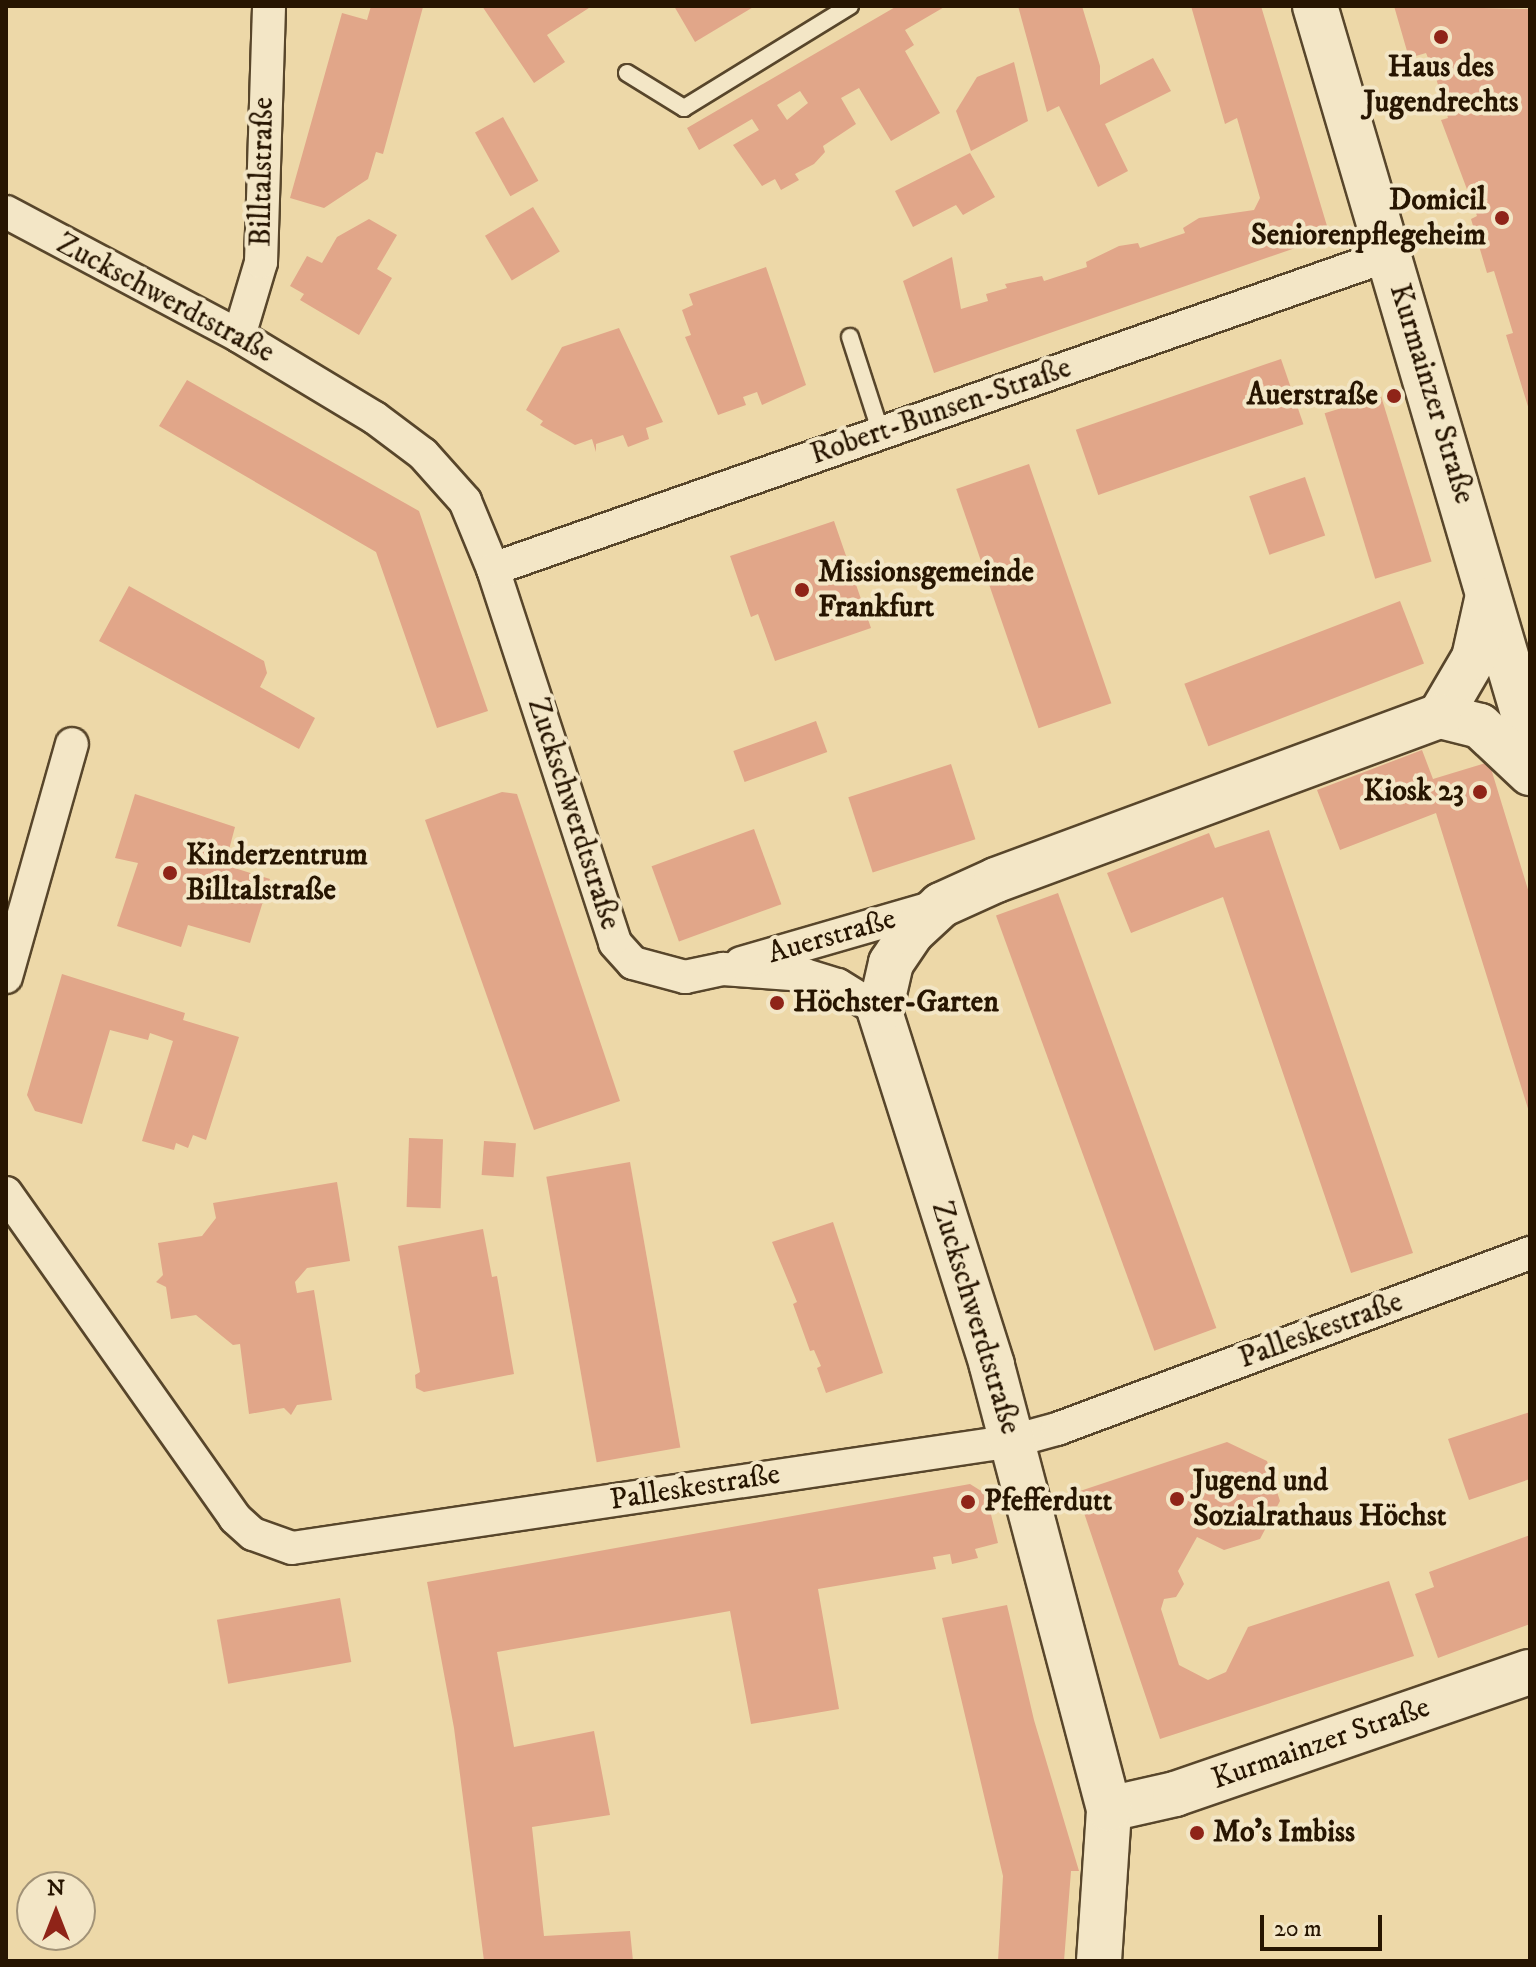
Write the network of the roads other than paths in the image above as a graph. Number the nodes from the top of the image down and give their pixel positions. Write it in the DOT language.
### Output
graph roads {
  1 [pos="269,6"];
  2 [pos="850,6"];
  3 [pos="1315,6"];
  4 [pos="627,73"];
  5 [pos="7,216"];
  6 [pos="1389,255"];
  7 [pos="239,336"];
  8 [pos="850,337"];
  9 [pos="881,433"];
  10 [pos="493,569"];
  11 [pos="1489,590"];
  12 [pos="1440,716"];
  13 [pos="1530,737"];
  14 [pos="72,744"];
  15 [pos="1530,773"];
  16 [pos="941,905"];
  17 [pos="723,969"];
  18 [pos="6,977"];
  19 [pos="880,1011"];
  20 [pos="6,1193"];
  21 [pos="1530,1253"];
  22 [pos="1013,1441"];
  23 [pos="1530,1672"];
  24 [pos="1109,1809"];
  25 [pos="1099,1961"];
  1 -- 7 [label="street, Billtalstraße"];
  2 -- 4 [label="lane"];
  3 -- 6 [label="main road, Kurmainzer Straße"];
  5 -- 7 [label="street, Zuckschwerdtstraße"];
  6 -- 9 [label="street, Robert-Bunsen-Straße"];
  6 -- 11 [label="main road, Kurmainzer Straße"];
  7 -- 10 [label="street, Zuckschwerdtstraße"];
  8 -- 9 [label="lane"];
  9 -- 10 [label="street, Robert-Bunsen-Straße"];
  10 -- 17 [label="street, Zuckschwerdtstraße"];
  11 -- 12 [label="main road"];
  11 -- 13 [label="main road, Kurmainzer Straße"];
  12 -- 15 [label="main road"];
  12 -- 16 [label="main road, Auerstraße"];
  14 -- 18 [label="street"];
  16 -- 17 [label="street, Auerstraße"];
  16 -- 19 [label="main road, Auerstraße"];
  17 -- 19 [label="street, Zuckschwerdtstraße"];
  19 -- 22 [label="main road, Zuckschwerdtstraße"];
  20 -- 22 [label="street, Palleskestraße"];
  21 -- 22 [label="street, Palleskestraße"];
  22 -- 24 [label="main road, Zuckschwerdtstraße"];
  23 -- 24 [label="main road, Kurmainzer Straße"];
  24 -- 25 [label="main road, Zuckschwerdtstraße"];
}
